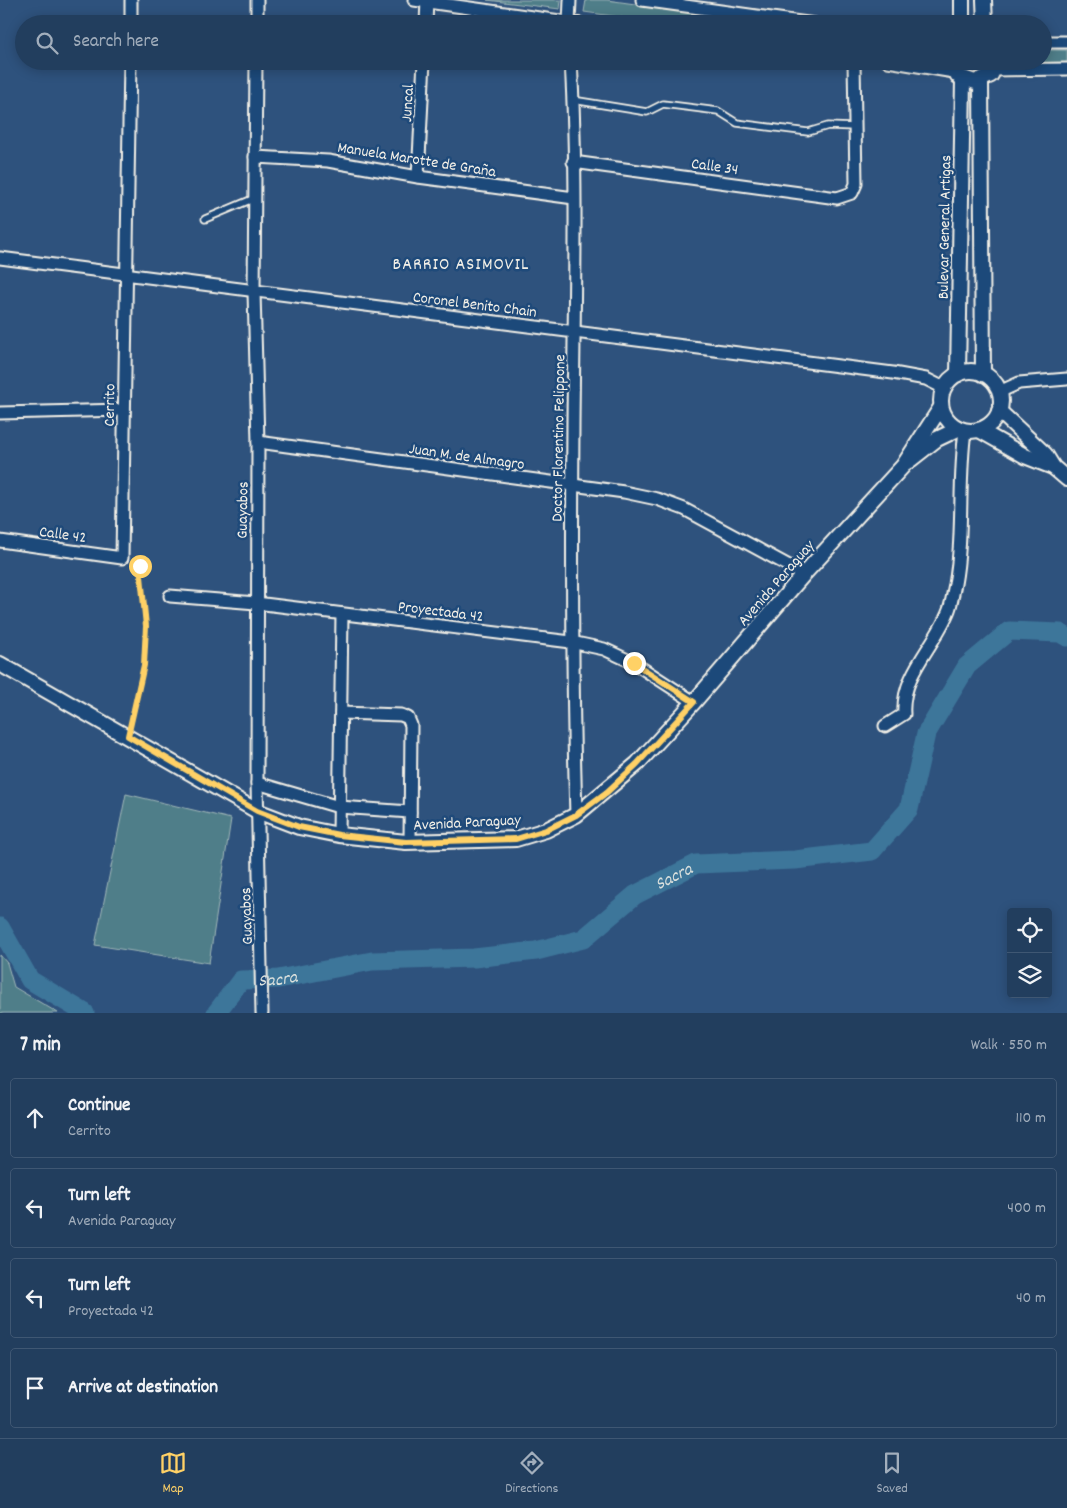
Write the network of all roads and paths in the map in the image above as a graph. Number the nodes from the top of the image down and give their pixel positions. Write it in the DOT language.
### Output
graph roads {
  1 [pos="131,0"];
  2 [pos="257,0"];
  3 [pos="414,0"];
  4 [pos="570,0"];
  5 [pos="642,0"];
  6 [pos="962,0"];
  7 [pos="984,0"];
  8 [pos="427,1"];
  9 [pos="131,15"];
  10 [pos="257,15"];
  11 [pos="426,15"];
  12 [pos="520,15"];
  13 [pos="572,15"];
  14 [pos="750,15"];
  15 [pos="962,15"];
  16 [pos="985,15"];
  17 [pos="1052,42"];
  18 [pos="1067,42"];
  19 [pos="1052,68"];
  20 [pos="1067,69"];
  21 [pos="130,70"];
  22 [pos="256,70"];
  23 [pos="424,70"];
  24 [pos="571,70"];
  25 [pos="854,70"];
  26 [pos="991,70"];
  27 [pos="956,71"];
  28 [pos="981,81"];
  29 [pos="573,100"];
  30 [pos="855,127"];
  31 [pos="254,157"];
  32 [pos="573,162"];
  33 [pos="418,177"];
  34 [pos="254,198"];
  35 [pos="574,198"];
  36 [pos="205,219"];
  37 [pos="0,258"];
  38 [pos="128,274"];
  39 [pos="254,292"];
  40 [pos="574,331"];
  41 [pos="958,374"];
  42 [pos="983,374"];
  43 [pos="1067,379"];
  44 [pos="944,388"];
  45 [pos="999,392"];
  46 [pos="941,407"];
  47 [pos="124,410"];
  48 [pos="999,411"];
  49 [pos="0,413"];
  50 [pos="961,430"];
  51 [pos="979,430"];
  52 [pos="258,442"];
  53 [pos="902,466"];
  54 [pos="1053,467"];
  55 [pos="1067,479"];
  56 [pos="572,486"];
  57 [pos="0,541"];
  58 [pos="122,558"];
  59 [pos="804,574"];
  60 [pos="170,596"];
  61 [pos="256,603"];
  62 [pos="342,614"];
  63 [pos="571,642"];
  64 [pos="0,664"];
  65 [pos="694,702"];
  66 [pos="341,713"];
  67 [pos="885,726"];
  68 [pos="128,736"];
  69 [pos="257,783"];
  70 [pos="339,806"];
  71 [pos="257,811"];
  72 [pos="410,812"];
  73 [pos="576,815"];
  74 [pos="339,835"];
  75 [pos="410,842"];
  76 [pos="262,1013"];
  1 -- 9 [label="street"];
  2 -- 10 [label="street"];
  3 -- 8 [label="street"];
  4 -- 13 [label="street"];
  5 -- 14 [label="street"];
  6 -- 15 [label="street"];
  7 -- 16 [label="street"];
  8 -- 11 [label="street"];
  8 -- 12 [label="street"];
  17 -- 18 [label="street"];
  19 -- 20 [label="street"];
  21 -- 38 [label="street, Cerrito"];
  22 -- 31 [label="street, Guayabos"];
  23 -- 33 [label="street, Juncal"];
  24 -- 29 [label="street, Doctor Florentino Felippone"];
  25 -- 30 [label="street"];
  26 -- 28 [label="street"];
  27 -- 28 [label="street"];
  27 -- 41 [label="street, Bulevar General Artigas"];
  28 -- 42 [label="street"];
  29 -- 30 [label="lane"];
  29 -- 32 [label="street, Doctor Florentino Felippone"];
  30 -- 32 [label="street, Calle 34"];
  31 -- 33 [label="street, Manuela Marotte de Graña"];
  31 -- 34 [label="street, Guayabos"];
  32 -- 35 [label="street, Doctor Florentino Felippone"];
  33 -- 35 [label="street, Manuela Marotte de Graña"];
  34 -- 36 [label="lane"];
  34 -- 39 [label="street, Guayabos"];
  35 -- 40 [label="street, Doctor Florentino Felippone"];
  37 -- 38 [label="street, Coronel Benito Chain"];
  38 -- 39 [label="street, Coronel Benito Chain"];
  38 -- 47 [label="street, Cerrito"];
  39 -- 40 [label="street, Coronel Benito Chain"];
  39 -- 52 [label="street, Guayabos"];
  40 -- 44 [label="street, Coronel Benito Chain"];
  40 -- 56 [label="street, Doctor Florentino Felippone"];
  41 -- 42 [label="street"];
  41 -- 44 [label="street"];
  42 -- 45 [label="street"];
  43 -- 45 [label="street"];
  44 -- 46 [label="street"];
  45 -- 48 [label="street"];
  46 -- 50 [label="street"];
  46 -- 53 [label="street, Avenida Paraguay"];
  47 -- 49 [label="street"];
  47 -- 58 [label="street, Cerrito"];
  48 -- 51 [label="street"];
  48 -- 54 [label="street"];
  50 -- 51 [label="street"];
  50 -- 53 [label="street"];
  50 -- 67 [label="street"];
  51 -- 54 [label="street"];
  52 -- 56 [label="street, Juan M. de Almagro"];
  52 -- 61 [label="street, Guayabos"];
  53 -- 59 [label="street, Avenida Paraguay"];
  54 -- 55 [label="street"];
  56 -- 59 [label="street, Juan M. de Almagro"];
  56 -- 63 [label="street, Doctor Florentino Felippone"];
  57 -- 58 [label="street, Calle 42"];
  58 -- 68 [label="path"];
  59 -- 65 [label="street, Avenida Paraguay"];
  60 -- 61 [label="street, Proyectada 42"];
  61 -- 62 [label="street, Proyectada 42"];
  61 -- 69 [label="street, Guayabos"];
  62 -- 63 [label="street, Proyectada 42"];
  62 -- 66 [label="street"];
  63 -- 65 [label="street, Proyectada 42"];
  63 -- 73 [label="street, Doctor Florentino Felippone"];
  64 -- 68 [label="street, Avenida Paraguay"];
  65 -- 73 [label="street, Avenida Paraguay"];
  66 -- 70 [label="street"];
  66 -- 72 [label="street"];
  68 -- 71 [label="street, Avenida Paraguay"];
  69 -- 70 [label="street"];
  69 -- 71 [label="street, Guayabos"];
  70 -- 72 [label="street"];
  70 -- 74 [label="street"];
  71 -- 74 [label="street, Avenida Paraguay"];
  71 -- 76 [label="street, Guayabos"];
  72 -- 75 [label="street"];
  73 -- 75 [label="street, Avenida Paraguay"];
  74 -- 75 [label="street, Avenida Paraguay"];
}
